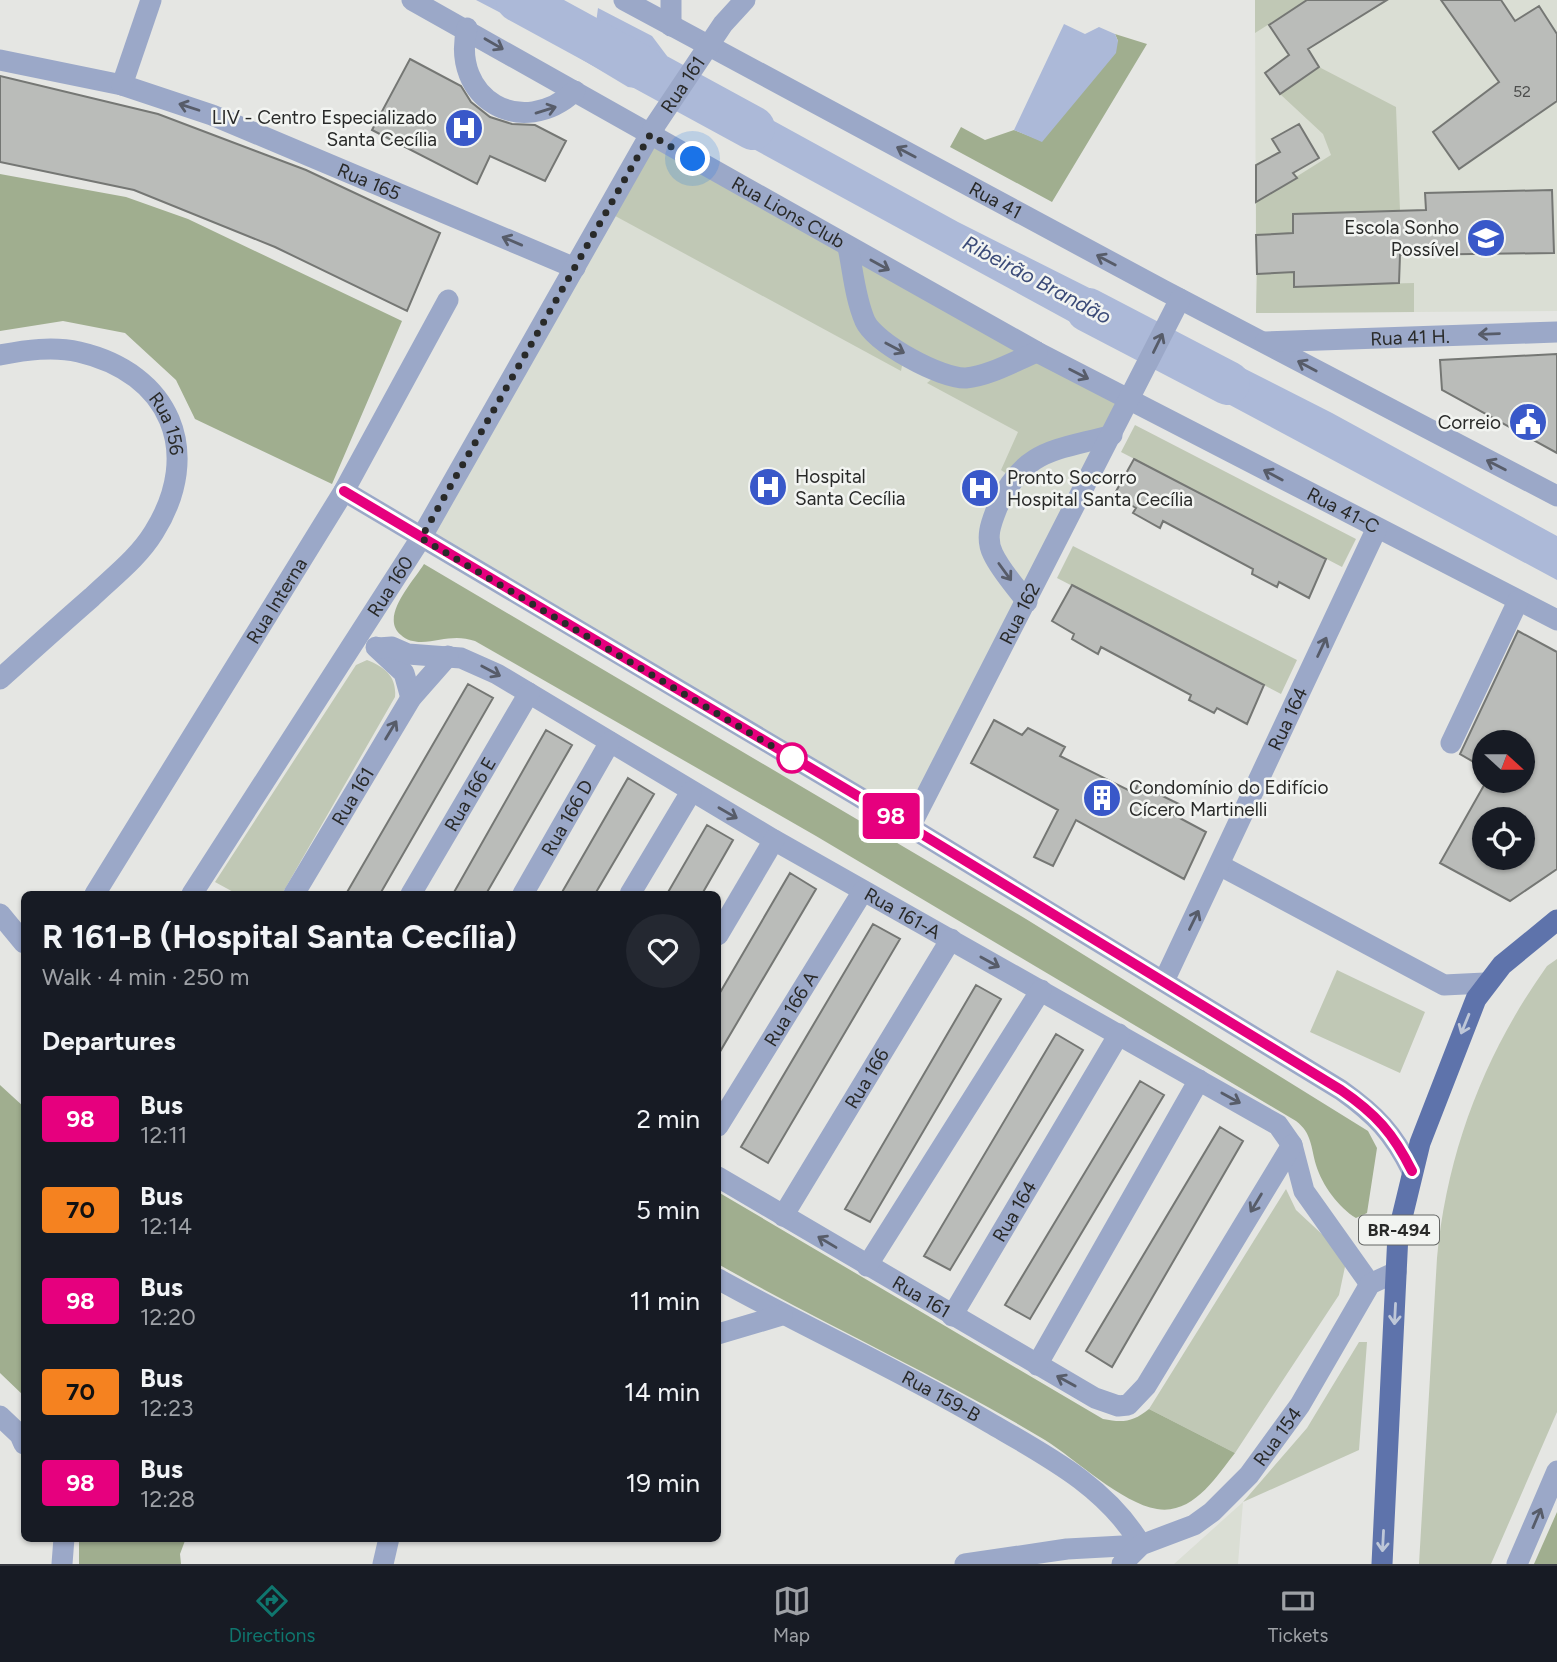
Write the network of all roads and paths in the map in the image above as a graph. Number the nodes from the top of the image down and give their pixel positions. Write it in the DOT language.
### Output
graph roads {
  1 [pos="151,0"];
  2 [pos="412,0"];
  3 [pos="624,0"];
  4 [pos="671,0"];
  5 [pos="745,0"];
  6 [pos="671,26"];
  7 [pos="467,28"];
  8 [pos="704,47"];
  9 [pos="0,60"];
  10 [pos="122,85"];
  11 [pos="575,91"];
  12 [pos="653,129"];
  13 [pos="848,247"];
  14 [pos="575,268"];
  15 [pos="448,300"];
  16 [pos="1176,307"];
  17 [pos="1557,332"];
  18 [pos="1262,342"];
  19 [pos="1037,352"];
  20 [pos="0,355"];
  21 [pos="1130,400"];
  22 [pos="1112,435"];
  23 [pos="344,491"];
  24 [pos="1557,496"];
  25 [pos="1377,530"];
  26 [pos="421,538"];
  27 [pos="1518,601"];
  28 [pos="1027,602"];
  29 [pos="1557,620"];
  30 [pos="361,636"];
  31 [pos="378,648"];
  32 [pos="448,656"];
  33 [pos="0,679"];
  34 [pos="529,694"];
  35 [pos="411,698"];
  36 [pos="610,742"];
  37 [pos="1451,743"];
  38 [pos="691,792"];
  39 [pos="910,827"];
  40 [pos="774,840"];
  41 [pos="1221,866"];
  42 [pos="97,891"];
  43 [pos="194,891"];
  44 [pos="296,891"];
  45 [pos="413,891"];
  46 [pos="525,891"];
  47 [pos="632,891"];
  48 [pos="863,891"];
  49 [pos="0,914"];
  50 [pos="1557,920"];
  51 [pos="721,930"];
  52 [pos="1547,931"];
  53 [pos="21,938"];
  54 [pos="951,939"];
  55 [pos="1164,981"];
  56 [pos="1485,983"];
  57 [pos="1041,990"];
  58 [pos="1119,1034"];
  59 [pos="1199,1080"];
  60 [pos="721,1121"];
  61 [pos="1292,1145"];
  62 [pos="1412,1171"];
  63 [pos="721,1179"];
  64 [pos="783,1216"];
  65 [pos="867,1266"];
  66 [pos="1396,1272"];
  67 [pos="721,1281"];
  68 [pos="1370,1284"];
  69 [pos="782,1315"];
  70 [pos="952,1316"];
  71 [pos="721,1333"];
  72 [pos="1037,1365"];
  73 [pos="0,1416"];
  74 [pos="21,1437"];
  75 [pos="1557,1471"];
  76 [pos="64,1542"];
  77 [pos="388,1542"];
  78 [pos="1142,1545"];
  79 [pos="1004,1562"];
  80 [pos="62,1564"];
  81 [pos="383,1564"];
  82 [pos="965,1564"];
  83 [pos="1122,1564"];
  84 [pos="1382,1564"];
  85 [pos="1517,1564"];
  1 -- 10 [label="street"];
  2 -- 7 [label="street, Rua Lions Club"];
  3 -- 6 [label="street, Rua 41"];
  4 -- 6 [label="street"];
  5 -- 8 [label="street, Rua 161"];
  6 -- 8 [label="street, Rua 41"];
  7 -- 11 [label="street, Rua Lions Club, one-way"];
  7 -- 11 [label="street, one-way"];
  8 -- 12 [label="street, Rua 161"];
  16 -- 8 [label="street, Rua 41, one-way"];
  9 -- 10 [label="street, Rua 165"];
  14 -- 10 [label="street, Rua 165, one-way"];
  11 -- 12 [label="street, Rua Lions Club"];
  12 -- 13 [label="street, Rua Lions Club"];
  12 -- 14 [label="street, Rua 160"];
  13 -- 19 [label="street, Rua Lions Club, one-way"];
  13 -- 19 [label="street, one-way"];
  14 -- 26 [label="street, Rua 160"];
  15 -- 23 [label="street, Rua Interna"];
  16 -- 18 [label="street, Rua 41"];
  21 -- 16 [label="street, Rua 162, one-way"];
  17 -- 18 [label="street, Rua 41 H., one-way"];
  24 -- 18 [label="street, Rua 41, one-way"];
  19 -- 21 [label="street, Rua Lions Club, one-way"];
  20 -- 33 [label="street, Rua 156"];
  21 -- 22 [label="street, Rua 162"];
  25 -- 21 [label="street, Rua 41-C, one-way"];
  22 -- 28 [label="street, Rua 162"];
  22 -- 28 [label="street, one-way"];
  23 -- 26 [label="street"];
  23 -- 42 [label="street, Rua Interna"];
  25 -- 27 [label="street, Rua 41-C"];
  41 -- 25 [label="street, Rua 164, one-way"];
  26 -- 30 [label="street, Rua 160"];
  26 -- 39 [label="street"];
  27 -- 29 [label="street, Rua 41-C"];
  27 -- 37 [label="street"];
  28 -- 39 [label="street, Rua 162"];
  30 -- 31 [label="street, Rua 161-A"];
  30 -- 43 [label="street, Rua 160"];
  31 -- 32 [label="street, Rua 161-A"];
  31 -- 35 [label="street"];
  32 -- 34 [label="street, Rua 161-A, one-way"];
  32 -- 35 [label="street, Rua 161"];
  34 -- 36 [label="street, Rua 161-A"];
  34 -- 45 [label="street, Rua 166 E"];
  44 -- 35 [label="street, Rua 161, one-way"];
  36 -- 38 [label="street, Rua 161-A"];
  36 -- 46 [label="street, Rua 166 D"];
  38 -- 40 [label="street, Rua 161-A, one-way"];
  38 -- 47 [label="street"];
  39 -- 55 [label="street"];
  40 -- 48 [label="street, Rua 161-A"];
  40 -- 51 [label="street"];
  55 -- 41 [label="street, Rua 164, one-way"];
  41 -- 56 [label="street"];
  48 -- 54 [label="street, Rua 161-A"];
  48 -- 60 [label="street, Rua 166 A"];
  49 -- 53 [label="street"];
  50 -- 52 [label="main road"];
  52 -- 56 [label="main road, BR-494"];
  54 -- 57 [label="street, Rua 161-A, one-way"];
  54 -- 64 [label="street, Rua 166"];
  55 -- 62 [label="street"];
  56 -- 62 [label="main road, BR-494, one-way"];
  57 -- 58 [label="street, Rua 161-A"];
  57 -- 65 [label="street"];
  58 -- 59 [label="street, Rua 161-A"];
  58 -- 70 [label="street, Rua 164"];
  59 -- 61 [label="street, Rua 161-A, one-way"];
  59 -- 72 [label="street"];
  61 -- 68 [label="street, Rua 161-A"];
  61 -- 72 [label="street, Rua 161, one-way"];
  62 -- 66 [label="main road, BR-494"];
  63 -- 64 [label="street, Rua 161"];
  65 -- 64 [label="street, Rua 161, one-way"];
  65 -- 70 [label="street, Rua 161"];
  66 -- 68 [label="street"];
  66 -- 84 [label="main road, BR-494, one-way"];
  67 -- 69 [label="street, Rua 159-B"];
  68 -- 78 [label="street, Rua 154"];
  69 -- 71 [label="street"];
  69 -- 78 [label="street, Rua 159-B"];
  70 -- 72 [label="street, Rua 161"];
  73 -- 74 [label="street"];
  85 -- 75 [label="street, one-way"];
  76 -- 80 [label="street"];
  77 -- 81 [label="street"];
  78 -- 79 [label="street"];
  78 -- 83 [label="street, Rua 154"];
  79 -- 82 [label="street"];
}
